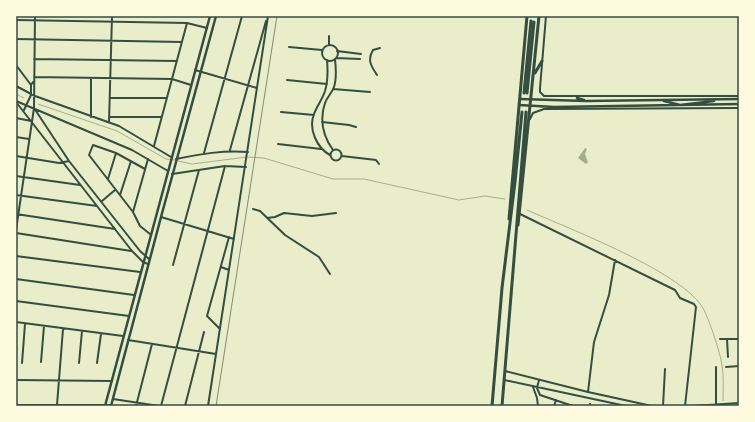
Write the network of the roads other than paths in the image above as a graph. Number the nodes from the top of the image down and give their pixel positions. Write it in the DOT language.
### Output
graph roads {
  1 [pos="35,16"];
  2 [pos="112,16"];
  3 [pos="210,16"];
  4 [pos="216,16"];
  5 [pos="242,16"];
  6 [pos="268,16"];
  7 [pos="527,16"];
  8 [pos="539,16"];
  9 [pos="546,16"];
  10 [pos="16,20"];
  11 [pos="35,21"];
  12 [pos="112,22"];
  13 [pos="532,22"];
  14 [pos="187,23"];
  15 [pos="207,28"];
  16 [pos="329,36"];
  17 [pos="16,39"];
  18 [pos="35,40"];
  19 [pos="111,41"];
  20 [pos="182,42"];
  21 [pos="329,45"];
  22 [pos="289,47"];
  23 [pos="379,48"];
  24 [pos="322,50"];
  25 [pos="338,51"];
  26 [pos="361,54"];
  27 [pos="335,58"];
  28 [pos="34,59"];
  29 [pos="360,59"];
  30 [pos="111,60"];
  31 [pos="327,60"];
  32 [pos="177,61"];
  33 [pos="542,61"];
  34 [pos="16,65"];
  35 [pos="195,70"];
  36 [pos="201,72"];
  37 [pos="377,75"];
  38 [pos="534,75"];
  39 [pos="34,77"];
  40 [pos="91,78"];
  41 [pos="111,79"];
  42 [pos="172,79"];
  43 [pos="225,79"];
  44 [pos="286,80"];
  45 [pos="34,82"];
  46 [pos="327,84"];
  47 [pos="31,85"];
  48 [pos="35,85"];
  49 [pos="191,85"];
  50 [pos="16,86"];
  51 [pos="247,86"];
  52 [pos="257,88"];
  53 [pos="333,89"];
  54 [pos="370,92"];
  55 [pos="526,93"];
  56 [pos="31,94"];
  57 [pos="35,96"];
  58 [pos="739,96"];
  59 [pos="635,97"];
  60 [pos="111,98"];
  61 [pos="166,98"];
  62 [pos="577,98"];
  63 [pos="518,99"];
  64 [pos="739,99"];
  65 [pos="531,100"];
  66 [pos="629,100"];
  67 [pos="662,100"];
  68 [pos="716,100"];
  69 [pos="16,101"];
  70 [pos="321,101"];
  71 [pos="586,101"];
  72 [pos="325,103"];
  73 [pos="739,104"];
  74 [pos="26,105"];
  75 [pos="518,105"];
  76 [pos="680,105"];
  77 [pos="531,106"];
  78 [pos="599,106"];
  79 [pos="554,107"];
  80 [pos="34,108"];
  81 [pos="739,108"];
  82 [pos="559,109"];
  83 [pos="595,109"];
  84 [pos="24,111"];
  85 [pos="281,112"];
  86 [pos="314,115"];
  87 [pos="91,117"];
  88 [pos="110,117"];
  89 [pos="161,117"];
  90 [pos="16,118"];
  91 [pos="529,120"];
  92 [pos="32,121"];
  93 [pos="109,122"];
  94 [pos="322,122"];
  95 [pos="356,127"];
  96 [pos="16,137"];
  97 [pos="29,139"];
  98 [pos="278,144"];
  99 [pos="154,146"];
  100 [pos="321,149"];
  101 [pos="230,150"];
  102 [pos="333,150"];
  103 [pos="116,153"];
  104 [pos="204,153"];
  105 [pos="248,153"];
  106 [pos="330,155"];
  107 [pos="16,156"];
  108 [pos="342,156"];
  109 [pos="27,158"];
  110 [pos="171,158"];
  111 [pos="148,159"];
  112 [pos="176,160"];
  113 [pos="69,161"];
  114 [pos="131,161"];
  115 [pos="63,163"];
  116 [pos="379,164"];
  117 [pos="225,166"];
  118 [pos="246,168"];
  119 [pos="145,169"];
  120 [pos="168,169"];
  121 [pos="199,170"];
  122 [pos="172,174"];
  123 [pos="16,176"];
  124 [pos="24,177"];
  125 [pos="108,179"];
  126 [pos="81,185"];
  127 [pos="115,190"];
  128 [pos="16,194"];
  129 [pos="21,195"];
  130 [pos="120,195"];
  131 [pos="102,201"];
  132 [pos="98,207"];
  133 [pos="253,209"];
  134 [pos="133,212"];
  135 [pos="336,213"];
  136 [pos="17,214"];
  137 [pos="519,214"];
  138 [pos="161,217"];
  139 [pos="266,218"];
  140 [pos="185,224"];
  141 [pos="115,229"];
  142 [pos="207,230"];
  143 [pos="16,231"];
  144 [pos="508,231"];
  145 [pos="150,234"];
  146 [pos="229,237"];
  147 [pos="234,239"];
  148 [pos="132,251"];
  149 [pos="16,256"];
  150 [pos="145,256"];
  151 [pos="149,259"];
  152 [pos="615,260"];
  153 [pos="143,262"];
  154 [pos="148,264"];
  155 [pos="173,265"];
  156 [pos="221,267"];
  157 [pos="230,270"];
  158 [pos="140,272"];
  159 [pos="330,274"];
  160 [pos="16,279"];
  161 [pos="134,295"];
  162 [pos="16,301"];
  163 [pos="128,316"];
  164 [pos="16,322"];
  165 [pos="25,324"];
  166 [pos="44,326"];
  167 [pos="64,329"];
  168 [pos="220,329"];
  169 [pos="82,331"];
  170 [pos="204,332"];
  171 [pos="101,334"];
  172 [pos="123,336"];
  173 [pos="739,338"];
  174 [pos="720,339"];
  175 [pos="727,339"];
  176 [pos="128,340"];
  177 [pos="152,344"];
  178 [pos="176,347"];
  179 [pos="199,351"];
  180 [pos="216,354"];
  181 [pos="728,357"];
  182 [pos="41,362"];
  183 [pos="22,363"];
  184 [pos="79,363"];
  185 [pos="97,363"];
  186 [pos="716,366"];
  187 [pos="739,366"];
  188 [pos="726,367"];
  189 [pos="665,369"];
  190 [pos="505,371"];
  191 [pos="16,380"];
  192 [pos="59,380"];
  193 [pos="504,380"];
  194 [pos="539,380"];
  195 [pos="112,381"];
  196 [pos="533,387"];
  197 [pos="537,388"];
  198 [pos="588,392"];
  199 [pos="113,399"];
  200 [pos="556,400"];
  201 [pos="627,401"];
  202 [pos="137,402"];
  203 [pos="631,402"];
  204 [pos="739,403"];
  205 [pos="16,404"];
  206 [pos="57,405"];
  207 [pos="105,405"];
  208 [pos="111,406"];
  209 [pos="136,406"];
  210 [pos="160,406"];
  211 [pos="185,406"];
  212 [pos="208,406"];
  213 [pos="492,406"];
  214 [pos="502,406"];
  215 [pos="538,406"];
  216 [pos="554,406"];
  217 [pos="573,406"];
  218 [pos="626,406"];
  219 [pos="630,406"];
  220 [pos="652,406"];
  221 [pos="663,406"];
  222 [pos="685,406"];
  223 [pos="693,406"];
  224 [pos="716,406"];
  1 -- 11 [label="street"];
  2 -- 12 [label="street"];
  3 -- 15 [label="main road"];
  4 -- 36 [label="main road"];
  5 -- 43 [label="street"];
  6 -- 51 [label="street"];
  6 -- 52 [label="street"];
  7 -- 63 [label="main road"];
  8 -- 38 [label="main road"];
  9 -- 33 [label="street"];
  10 -- 11 [label="street"];
  11 -- 12 [label="street"];
  11 -- 18 [label="street"];
  12 -- 14 [label="street"];
  12 -- 19 [label="street"];
  13 -- 55 [label="main road"];
  14 -- 15 [label="street"];
  14 -- 20 [label="street"];
  15 -- 35 [label="main road"];
  16 -- 21 [label="street"];
  17 -- 18 [label="street"];
  18 -- 19 [label="street"];
  18 -- 28 [label="street"];
  19 -- 20 [label="street"];
  19 -- 30 [label="street"];
  20 -- 32 [label="street"];
  21 -- 24 [label="street"];
  21 -- 25 [label="street"];
  22 -- 24 [label="street"];
  23 -- 37 [label="street"];
  24 -- 31 [label="street"];
  25 -- 26 [label="street"];
  25 -- 27 [label="street"];
  27 -- 29 [label="street"];
  27 -- 31 [label="street"];
  27 -- 53 [label="street"];
  28 -- 30 [label="street"];
  28 -- 39 [label="street"];
  30 -- 32 [label="street"];
  30 -- 41 [label="street"];
  31 -- 46 [label="street"];
  32 -- 42 [label="street"];
  33 -- 38 [label="main road"];
  33 -- 62 [label="street"];
  34 -- 47 [label="street"];
  35 -- 36 [label="street"];
  35 -- 49 [label="main road"];
  36 -- 43 [label="street"];
  36 -- 112 [label="main road"];
  38 -- 65 [label="main road"];
  39 -- 40 [label="street"];
  39 -- 45 [label="street"];
  40 -- 41 [label="street"];
  40 -- 87 [label="street"];
  41 -- 42 [label="street"];
  41 -- 60 [label="street"];
  42 -- 49 [label="street"];
  42 -- 61 [label="street"];
  43 -- 51 [label="street"];
  43 -- 104 [label="street"];
  44 -- 46 [label="street"];
  45 -- 47 [label="street"];
  45 -- 48 [label="street"];
  46 -- 70 [label="street"];
  47 -- 48 [label="street"];
  47 -- 56 [label="street"];
  48 -- 57 [label="street"];
  49 -- 110 [label="main road"];
  50 -- 56 [label="street"];
  51 -- 52 [label="street"];
  51 -- 101 [label="street"];
  52 -- 105 [label="street"];
  53 -- 54 [label="street"];
  53 -- 72 [label="street"];
  56 -- 57 [label="street"];
  56 -- 74 [label="street"];
  57 -- 80 [label="street"];
  57 -- 87 [label="street"];
  58 -- 59 [label="street"];
  59 -- 62 [label="street"];
  59 -- 66 [label="main road"];
  60 -- 61 [label="street"];
  60 -- 88 [label="street"];
  61 -- 89 [label="street"];
  62 -- 71 [label="main road"];
  63 -- 65 [label="main road"];
  63 -- 75 [label="main road"];
  64 -- 68 [label="main road"];
  65 -- 71 [label="main road"];
  65 -- 77 [label="main road"];
  66 -- 67 [label="main road"];
  66 -- 71 [label="main road"];
  67 -- 68 [label="main road"];
  67 -- 76 [label="main road"];
  68 -- 76 [label="main road"];
  69 -- 74 [label="street"];
  69 -- 84 [label="street"];
  70 -- 72 [label="street"];
  70 -- 86 [label="street"];
  72 -- 94 [label="street"];
  73 -- 76 [label="main road"];
  74 -- 80 [label="street"];
  74 -- 84 [label="street"];
  75 -- 77 [label="main road"];
  75 -- 144 [label="main road"];
  76 -- 78 [label="main road"];
  77 -- 79 [label="main road"];
  77 -- 91 [label="main road"];
  78 -- 79 [label="main road"];
  78 -- 83 [label="main road"];
  79 -- 82 [label="main road"];
  80 -- 92 [label="street"];
  80 -- 111 [label="street"];
  80 -- 113 [label="street"];
  81 -- 83 [label="street"];
  82 -- 83 [label="street"];
  82 -- 91 [label="street"];
  84 -- 92 [label="street"];
  85 -- 86 [label="street"];
  86 -- 100 [label="street"];
  87 -- 93 [label="street"];
  88 -- 89 [label="street"];
  88 -- 93 [label="street"];
  89 -- 99 [label="street"];
  90 -- 92 [label="street"];
  91 -- 137 [label="main road"];
  92 -- 97 [label="street"];
  92 -- 115 [label="street"];
  93 -- 99 [label="street"];
  94 -- 95 [label="street"];
  94 -- 102 [label="street"];
  96 -- 97 [label="street"];
  97 -- 109 [label="street"];
  98 -- 100 [label="street"];
  99 -- 110 [label="street"];
  100 -- 106 [label="street"];
  101 -- 104 [label="street"];
  101 -- 105 [label="street"];
  102 -- 106 [label="street"];
  102 -- 108 [label="street"];
  103 -- 114 [label="street"];
  103 -- 125 [label="street"];
  103 -- 125 [label="street"];
  104 -- 112 [label="street"];
  105 -- 118 [label="street"];
  106 -- 108 [label="street"];
  107 -- 109 [label="street"];
  108 -- 116 [label="street"];
  109 -- 115 [label="street"];
  109 -- 124 [label="street"];
  110 -- 120 [label="main road"];
  111 -- 119 [label="street"];
  111 -- 120 [label="street"];
  112 -- 122 [label="main road"];
  113 -- 115 [label="street"];
  113 -- 131 [label="street"];
  114 -- 119 [label="street"];
  114 -- 130 [label="street"];
  115 -- 126 [label="street"];
  117 -- 118 [label="street"];
  117 -- 121 [label="street"];
  117 -- 142 [label="street"];
  118 -- 147 [label="street"];
  119 -- 134 [label="street"];
  120 -- 145 [label="main road"];
  121 -- 122 [label="street"];
  121 -- 140 [label="street"];
  122 -- 138 [label="main road"];
  123 -- 124 [label="street"];
  124 -- 126 [label="street"];
  124 -- 129 [label="street"];
  125 -- 127 [label="street"];
  126 -- 132 [label="street"];
  127 -- 130 [label="street"];
  127 -- 131 [label="street"];
  128 -- 129 [label="street"];
  129 -- 132 [label="street"];
  129 -- 136 [label="street"];
  130 -- 134 [label="street"];
  131 -- 150 [label="street"];
  132 -- 141 [label="street"];
  133 -- 139 [label="street"];
  134 -- 145 [label="street"];
  135 -- 139 [label="street"];
  136 -- 141 [label="street"];
  136 -- 143 [label="street"];
  137 -- 144 [label="main road"];
  137 -- 152 [label="street"];
  137 -- 190 [label="main road"];
  138 -- 140 [label="street"];
  138 -- 151 [label="main road"];
  139 -- 159 [label="street"];
  140 -- 142 [label="street"];
  140 -- 155 [label="street"];
  141 -- 148 [label="street"];
  142 -- 146 [label="street"];
  142 -- 178 [label="street"];
  143 -- 148 [label="street"];
  144 -- 213 [label="main road"];
  145 -- 150 [label="main road"];
  146 -- 147 [label="street"];
  146 -- 156 [label="street"];
  147 -- 157 [label="street"];
  148 -- 153 [label="street"];
  149 -- 158 [label="street"];
  150 -- 151 [label="street"];
  150 -- 153 [label="main road"];
  151 -- 154 [label="main road"];
  152 -- 198 [label="street"];
  152 -- 222 [label="street"];
  153 -- 154 [label="street"];
  153 -- 158 [label="main road"];
  154 -- 176 [label="main road"];
  156 -- 157 [label="street"];
  156 -- 168 [label="street"];
  157 -- 168 [label="street"];
  158 -- 161 [label="main road"];
  160 -- 161 [label="street"];
  161 -- 163 [label="main road"];
  162 -- 163 [label="street"];
  163 -- 172 [label="main road"];
  164 -- 165 [label="street"];
  165 -- 166 [label="street"];
  165 -- 183 [label="street"];
  166 -- 167 [label="street"];
  166 -- 182 [label="street"];
  167 -- 169 [label="street"];
  167 -- 192 [label="street"];
  168 -- 180 [label="street"];
  169 -- 171 [label="street"];
  169 -- 184 [label="street"];
  170 -- 179 [label="street"];
  171 -- 172 [label="street"];
  171 -- 185 [label="street"];
  172 -- 195 [label="main road"];
  173 -- 175 [label="street"];
  174 -- 175 [label="street"];
  175 -- 181 [label="street"];
  176 -- 177 [label="street"];
  176 -- 199 [label="main road"];
  177 -- 178 [label="street"];
  177 -- 202 [label="street"];
  178 -- 179 [label="street"];
  178 -- 210 [label="street"];
  179 -- 180 [label="street"];
  179 -- 211 [label="street"];
  180 -- 212 [label="street"];
  186 -- 224 [label="street"];
  187 -- 188 [label="street"];
  189 -- 221 [label="street"];
  190 -- 193 [label="main road"];
  190 -- 194 [label="street"];
  191 -- 192 [label="street"];
  192 -- 195 [label="street"];
  192 -- 206 [label="street"];
  193 -- 196 [label="street"];
  193 -- 214 [label="main road"];
  194 -- 197 [label="street"];
  194 -- 198 [label="street"];
  195 -- 207 [label="main road"];
  196 -- 197 [label="street"];
  196 -- 215 [label="street"];
  197 -- 200 [label="street"];
  197 -- 218 [label="street"];
  198 -- 201 [label="street"];
  199 -- 202 [label="street"];
  199 -- 208 [label="main road"];
  200 -- 216 [label="street"];
  200 -- 217 [label="street"];
  201 -- 203 [label="street"];
  201 -- 218 [label="street"];
  202 -- 209 [label="street"];
  202 -- 210 [label="street"];
  203 -- 219 [label="street"];
  203 -- 220 [label="street"];
  204 -- 224 [label="street"];
  205 -- 206 [label="street"];
  206 -- 207 [label="street"];
  207 -- 208 [label="street"];
  223 -- 224 [label="street"];
}
